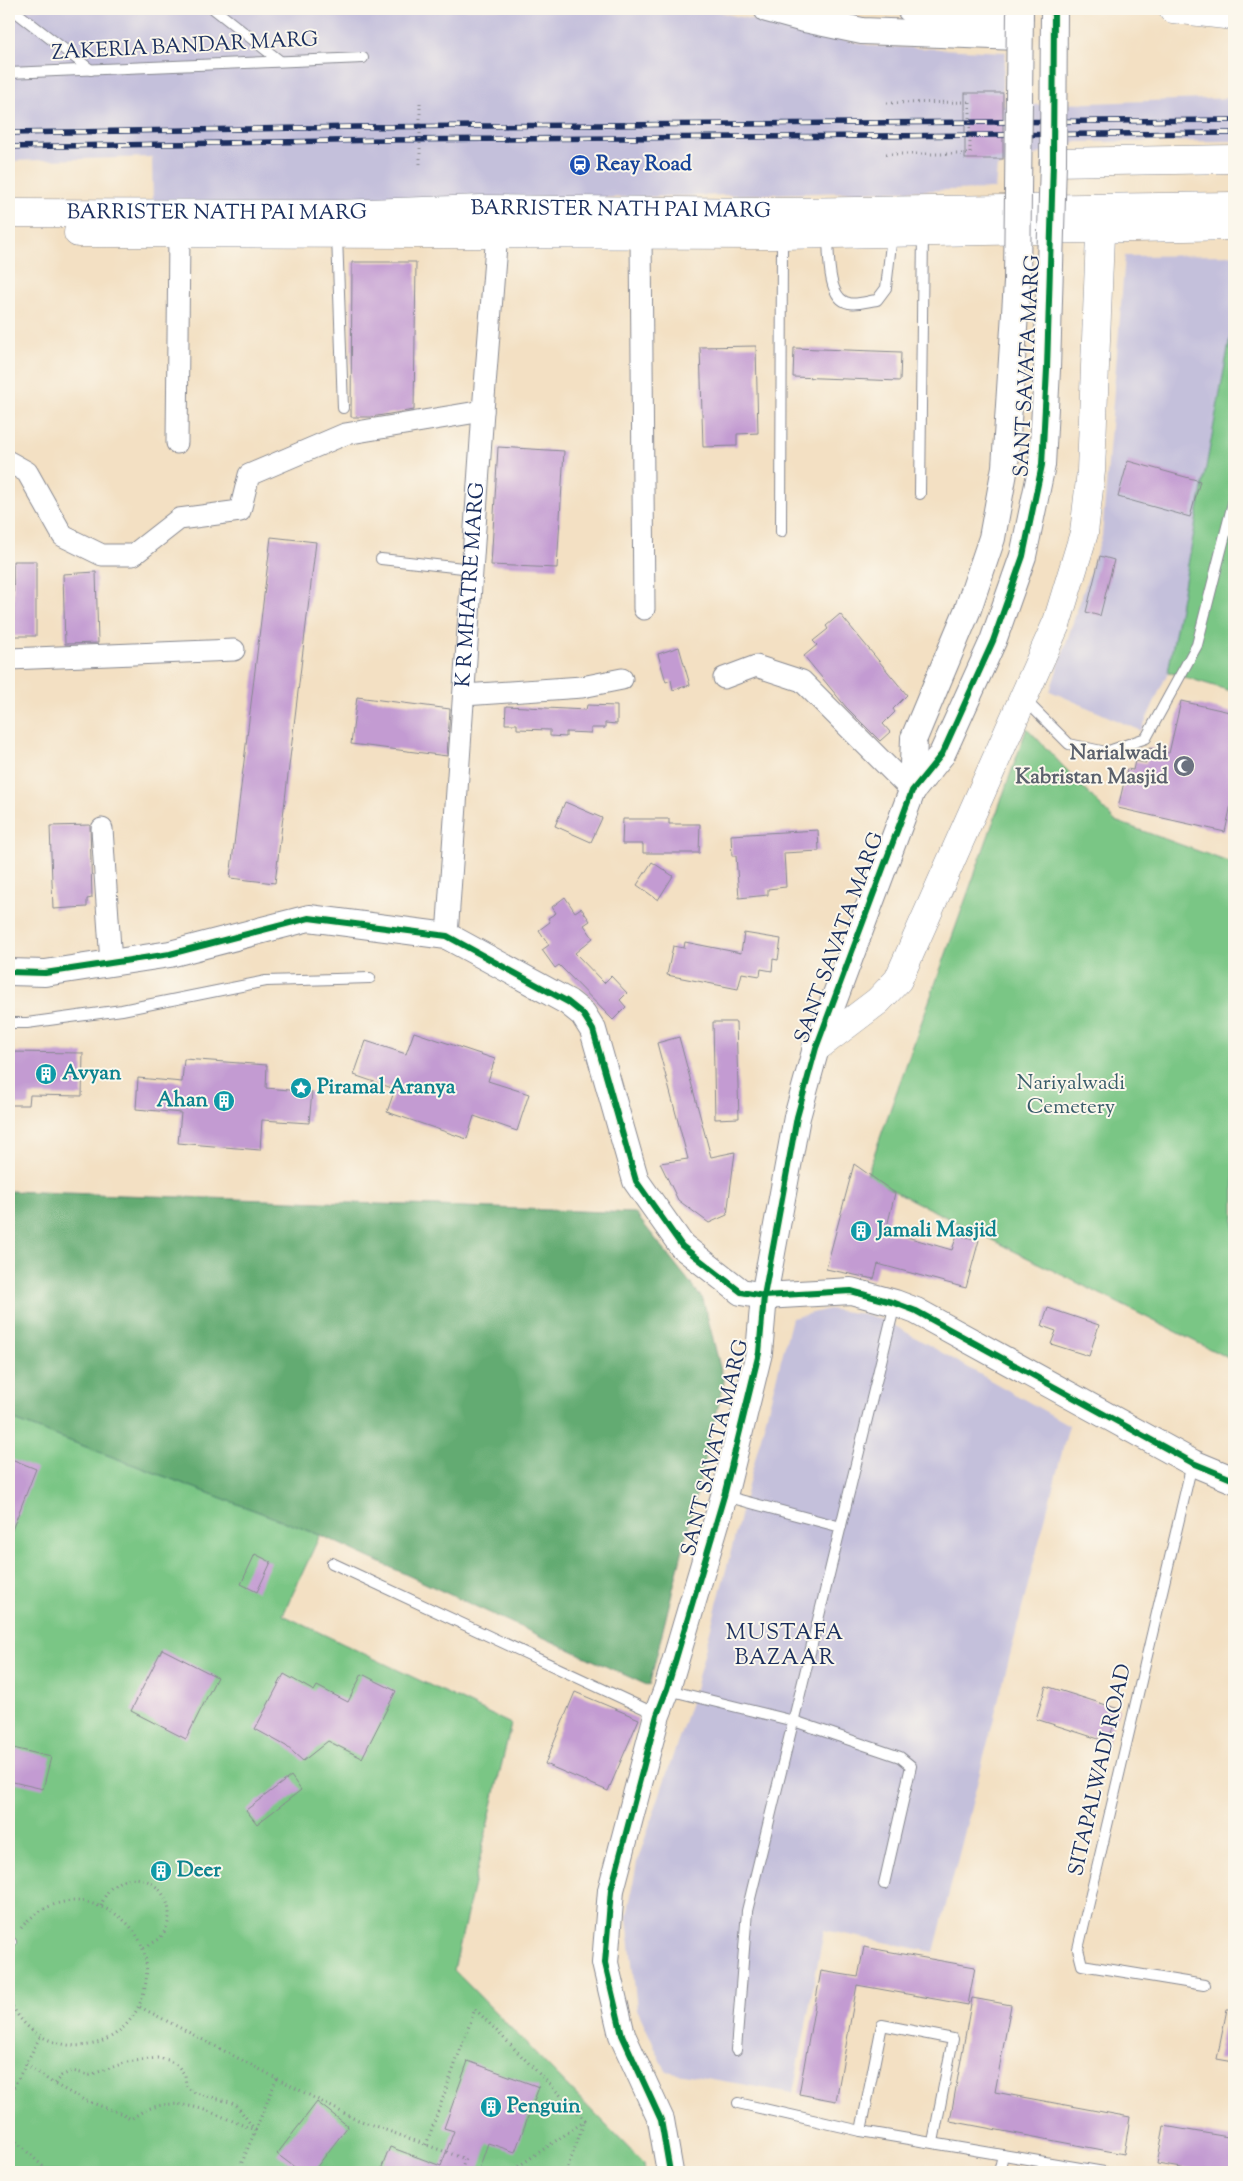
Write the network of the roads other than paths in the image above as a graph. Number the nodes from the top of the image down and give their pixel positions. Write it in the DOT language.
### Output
graph roads {
  1 [pos="12,9"];
  2 [pos="214,9"];
  3 [pos="767,9"];
  4 [pos="910,9"];
  5 [pos="1054,9"];
  6 [pos="1173,9"];
  7 [pos="1234,11"];
  8 [pos="1214,12"];
  9 [pos="1234,16"];
  10 [pos="1019,21"];
  11 [pos="1234,24"];
  12 [pos="363,58"];
  13 [pos="280,61"];
  14 [pos="91,70"];
  15 [pos="9,73"];
  16 [pos="1234,159"];
  17 [pos="1052,162"];
  18 [pos="1234,206"];
  19 [pos="9,214"];
  20 [pos="1101,217"];
  21 [pos="827,222"];
  22 [pos="782,223"];
  23 [pos="1234,226"];
  24 [pos="923,230"];
  25 [pos="892,231"];
  26 [pos="9,232"];
  27 [pos="497,233"];
  28 [pos="179,234"];
  29 [pos="641,234"];
  30 [pos="338,235"];
  31 [pos="343,408"];
  32 [pos="483,411"];
  33 [pos="177,443"];
  34 [pos="9,462"];
  35 [pos="920,494"];
  36 [pos="1234,499"];
  37 [pos="782,532"];
  38 [pos="381,559"];
  39 [pos="472,569"];
  40 [pos="644,609"];
  41 [pos="234,650"];
  42 [pos="9,659"];
  43 [pos="724,678"];
  44 [pos="622,679"];
  45 [pos="464,695"];
  46 [pos="1023,698"];
  47 [pos="912,791"];
  48 [pos="102,829"];
  49 [pos="447,936"];
  50 [pos="111,963"];
  51 [pos="9,972"];
  52 [pos="370,978"];
  53 [pos="9,1023"];
  54 [pos="816,1048"];
  55 [pos="764,1296"];
  56 [pos="895,1303"];
  57 [pos="1193,1463"];
  58 [pos="1234,1480"];
  59 [pos="724,1496"];
  60 [pos="841,1527"];
  61 [pos="332,1563"];
  62 [pos="667,1689"];
  63 [pos="657,1715"];
  64 [pos="794,1721"];
  65 [pos="884,1884"];
  66 [pos="1204,1985"];
  67 [pos="736,2050"];
  68 [pos="738,2103"];
  69 [pos="861,2131"];
  70 [pos="933,2142"];
  71 [pos="1003,2155"];
  72 [pos="670,2172"];
  73 [pos="999,2172"];
  74 [pos="1104,2172"];
  1 -- 14 [label="lane"];
  2 -- 13 [label="lane"];
  3 -- 10 [label="street"];
  4 -- 10 [label="street"];
  5 -- 17 [label="street, SANT SAVATA MARG, bridge"];
  6 -- 8 [label="main road"];
  7 -- 8 [label="street"];
  8 -- 9 [label="main road"];
  8 -- 11 [label="main road"];
  10 -- 47 [label="street, SANT SAVATA MARG, bridge"];
  12 -- 13 [label="lane, ZAKERIA BANDAR MARG"];
  13 -- 14 [label="lane, ZAKERIA BANDAR MARG"];
  14 -- 15 [label="lane, ZAKERIA BANDAR MARG"];
  16 -- 17 [label="main road"];
  17 -- 47 [label="street, SANT SAVATA MARG, bridge"];
  18 -- 20 [label="main road, BARRISTER NATH PAI MARG"];
  19 -- 22 [label="main road, BARRISTER NATH PAI MARG"];
  20 -- 21 [label="main road, BARRISTER NATH PAI MARG"];
  20 -- 23 [label="main road, BARRISTER NATH PAI MARG"];
  20 -- 24 [label="main road, BARRISTER NATH PAI MARG"];
  20 -- 46 [label="main road"];
  21 -- 22 [label="main road, BARRISTER NATH PAI MARG"];
  21 -- 25 [label="main road, BARRISTER NATH PAI MARG"];
  21 -- 25 [label="lane"];
  22 -- 29 [label="main road, BARRISTER NATH PAI MARG"];
  22 -- 37 [label="lane"];
  24 -- 25 [label="main road, BARRISTER NATH PAI MARG"];
  24 -- 35 [label="lane"];
  26 -- 28 [label="main road, BARRISTER NATH PAI MARG"];
  27 -- 29 [label="main road, BARRISTER NATH PAI MARG"];
  27 -- 30 [label="main road, BARRISTER NATH PAI MARG"];
  27 -- 32 [label="street, K R MHATRE MARG"];
  28 -- 30 [label="main road, BARRISTER NATH PAI MARG"];
  28 -- 33 [label="street"];
  29 -- 40 [label="street"];
  30 -- 31 [label="lane"];
  32 -- 34 [label="street"];
  32 -- 39 [label="street, K R MHATRE MARG"];
  36 -- 46 [label="lane"];
  38 -- 39 [label="lane"];
  39 -- 45 [label="street, K R MHATRE MARG"];
  41 -- 42 [label="street"];
  43 -- 47 [label="street"];
  44 -- 45 [label="street"];
  45 -- 49 [label="street, K R MHATRE MARG"];
  46 -- 54 [label="main road"];
  47 -- 54 [label="street, SANT SAVATA MARG"];
  48 -- 50 [label="street"];
  49 -- 50 [label="street"];
  49 -- 55 [label="street"];
  50 -- 51 [label="street"];
  52 -- 53 [label="lane"];
  54 -- 55 [label="street, SANT SAVATA MARG"];
  55 -- 56 [label="street"];
  55 -- 59 [label="street, SANT SAVATA MARG"];
  56 -- 57 [label="street"];
  56 -- 60 [label="lane"];
  57 -- 58 [label="street"];
  57 -- 66 [label="lane, SITAPALWADI ROAD"];
  59 -- 60 [label="lane"];
  59 -- 62 [label="street, SANT SAVATA MARG"];
  60 -- 64 [label="lane"];
  61 -- 63 [label="lane"];
  62 -- 63 [label="street, SANT SAVATA MARG"];
  62 -- 64 [label="lane"];
  63 -- 72 [label="street, SANT SAVATA MARG"];
  64 -- 65 [label="lane"];
  64 -- 67 [label="lane"];
  68 -- 69 [label="lane"];
  69 -- 70 [label="lane"];
  69 -- 70 [label="lane"];
  70 -- 71 [label="lane"];
  71 -- 73 [label="lane"];
  71 -- 74 [label="lane"];
}
